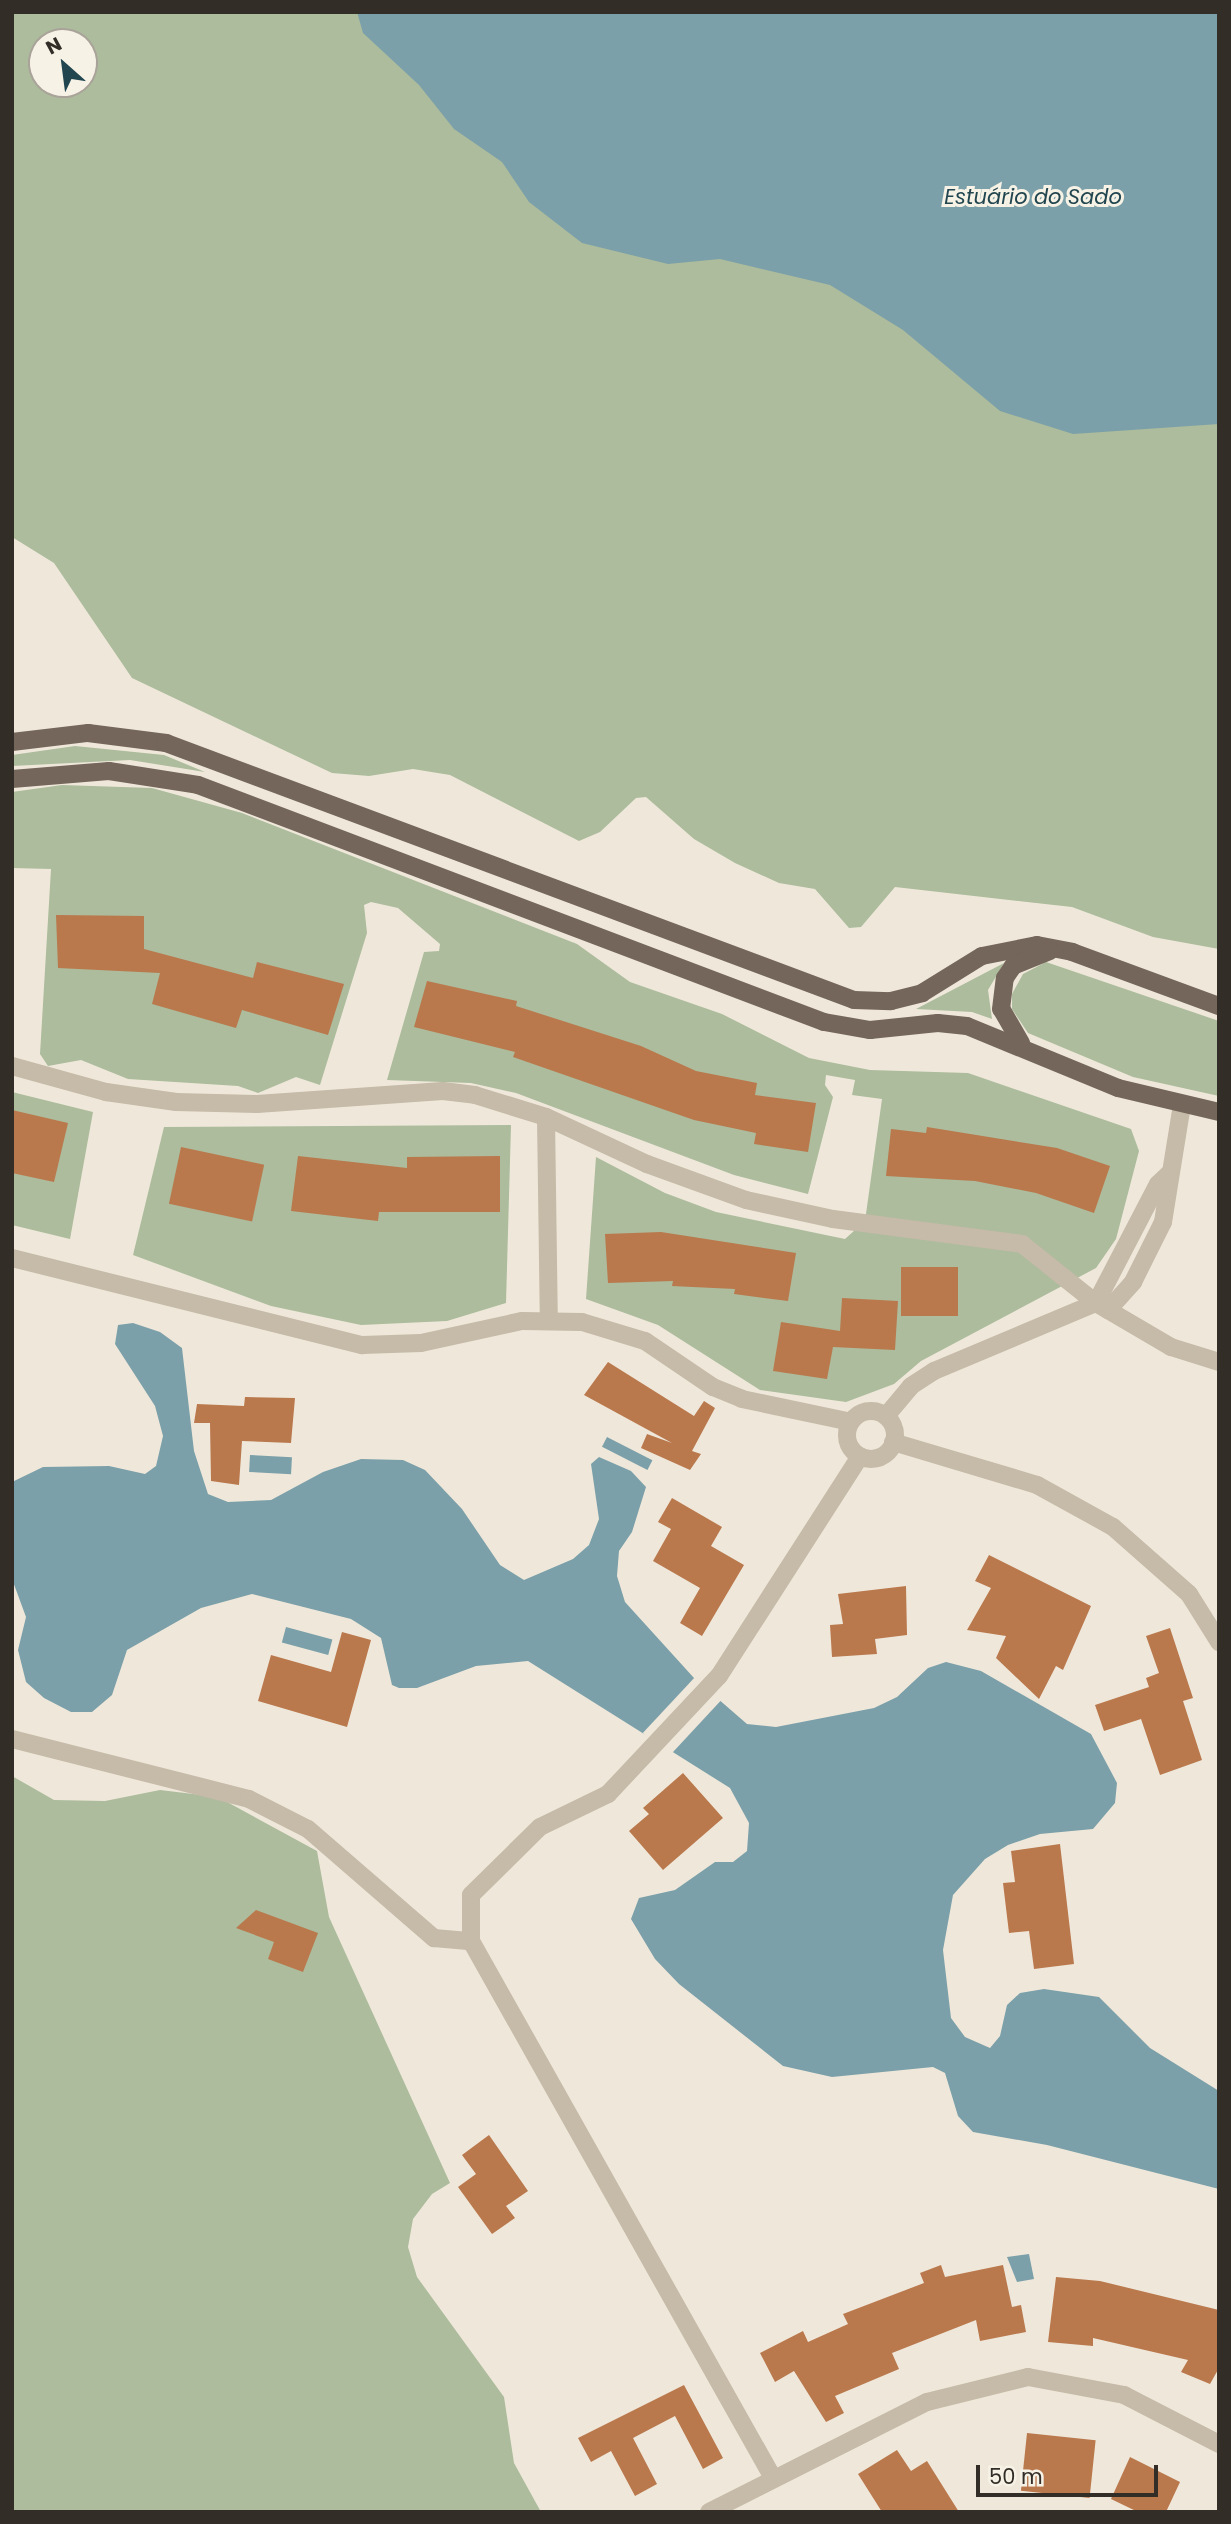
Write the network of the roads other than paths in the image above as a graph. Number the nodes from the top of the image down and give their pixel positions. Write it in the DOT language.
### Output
graph roads {
  1 [pos="12,742"];
  2 [pos="12,779"];
  3 [pos="1056,949"];
  4 [pos="1219,1006"];
  5 [pos="1027,1051"];
  6 [pos="12,1066"];
  7 [pos="1182,1105"];
  8 [pos="1219,1112"];
  9 [pos="546,1117"];
  10 [pos="12,1258"];
  11 [pos="1102,1306"];
  12 [pos="549,1321"];
  13 [pos="1219,1362"];
  14 [pos="886,1416"];
  15 [pos="851,1422"];
  16 [pos="893,1441"];
  17 [pos="860,1456"];
  18 [pos="1219,1642"];
  19 [pos="12,1740"];
  20 [pos="471,1941"];
  21 [pos="1219,2444"];
  22 [pos="773,2478"];
  23 [pos="709,2512"];
  1 -- 3 [label="main road"];
  2 -- 5 [label="main road"];
  3 -- 4 [label="main road"];
  3 -- 5 [label="main road"];
  5 -- 7 [label="main road"];
  6 -- 9 [label="street"];
  7 -- 8 [label="main road"];
  7 -- 11 [label="street"];
  9 -- 11 [label="street"];
  9 -- 12 [label="street"];
  10 -- 12 [label="street"];
  11 -- 13 [label="street"];
  11 -- 14 [label="street"];
  12 -- 15 [label="street"];
  14 -- 15 [label="street"];
  14 -- 16 [label="street"];
  15 -- 17 [label="street"];
  16 -- 17 [label="street"];
  16 -- 18 [label="street"];
  17 -- 20 [label="street"];
  19 -- 20 [label="street"];
  20 -- 22 [label="street"];
  21 -- 22 [label="street"];
  22 -- 23 [label="street"];
}
